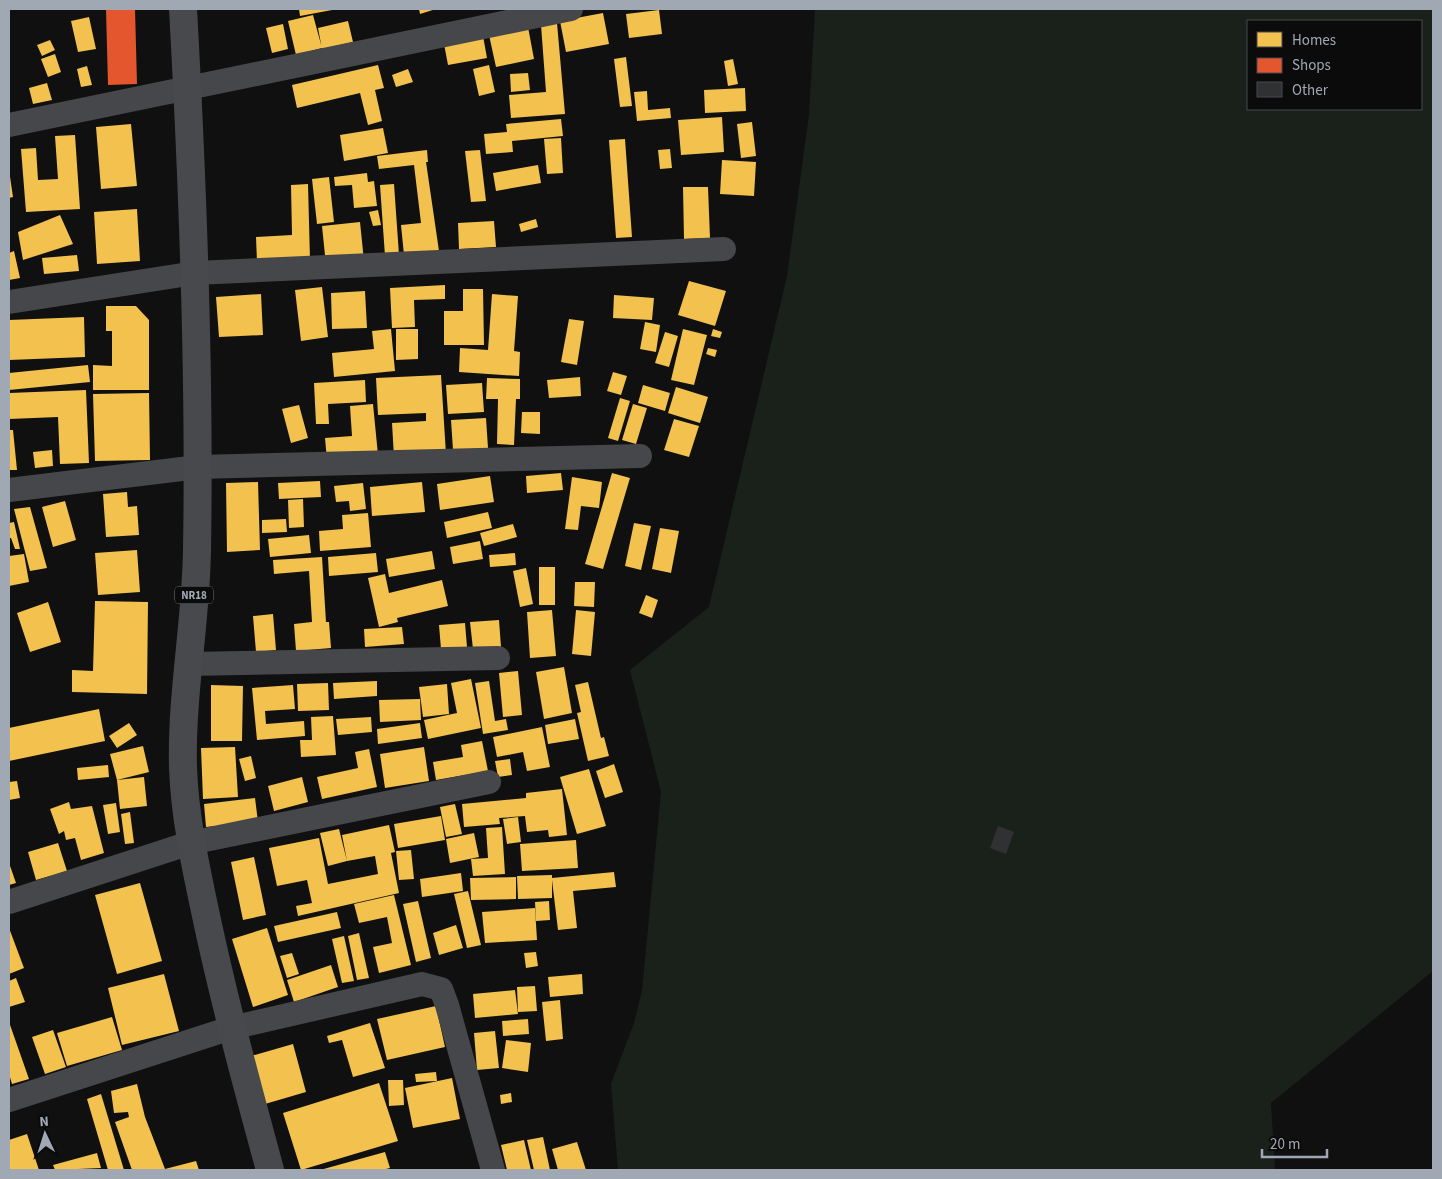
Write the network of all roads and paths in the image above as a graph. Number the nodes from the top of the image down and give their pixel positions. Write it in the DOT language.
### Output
graph roads {
  1 [pos="183,9"];
  2 [pos="571,9"];
  3 [pos="188,86"];
  4 [pos="9,125"];
  5 [pos="724,249"];
  6 [pos="195,273"];
  7 [pos="9,302"];
  8 [pos="640,456"];
  9 [pos="198,467"];
  10 [pos="9,490"];
  11 [pos="498,658"];
  12 [pos="188,664"];
  13 [pos="489,782"];
  14 [pos="190,843"];
  15 [pos="9,902"];
  16 [pos="231,1028"];
  17 [pos="9,1100"];
  18 [pos="270,1170"];
  19 [pos="493,1170"];
  1 -- 3 [label="main road, NR18"];
  2 -- 3 [label="street"];
  3 -- 4 [label="street"];
  3 -- 6 [label="main road, NR18"];
  5 -- 6 [label="street"];
  6 -- 7 [label="street"];
  6 -- 9 [label="main road, NR18"];
  8 -- 9 [label="street"];
  9 -- 10 [label="street"];
  9 -- 12 [label="main road, NR18"];
  11 -- 12 [label="street"];
  12 -- 14 [label="main road, NR18"];
  13 -- 14 [label="street"];
  14 -- 15 [label="street"];
  14 -- 16 [label="main road, NR18"];
  16 -- 17 [label="street"];
  16 -- 18 [label="main road, NR18"];
  16 -- 19 [label="street"];
}
